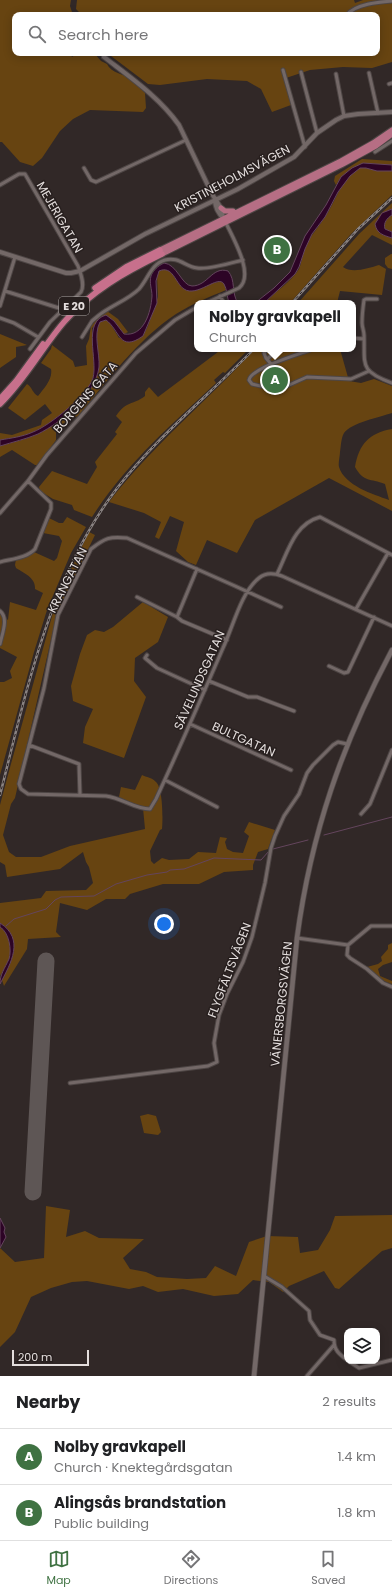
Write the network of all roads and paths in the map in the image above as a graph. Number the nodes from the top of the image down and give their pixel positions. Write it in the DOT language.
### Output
graph roads {
  1 [pos="392,1"];
  2 [pos="350,12"];
  3 [pos="104,57"];
  4 [pos="283,70"];
  5 [pos="301,72"];
  6 [pos="369,73"];
  7 [pos="336,74"];
  8 [pos="392,112"];
  9 [pos="378,113"];
  10 [pos="344,116"];
  11 [pos="392,130"];
  12 [pos="317,133"];
  13 [pos="392,134"];
  14 [pos="186,140"];
  15 [pos="392,141"];
  16 [pos="305,147"];
  17 [pos="375,152"];
  18 [pos="84,168"];
  19 [pos="0,185"];
  20 [pos="215,200"];
  21 [pos="221,208"];
  22 [pos="238,211"];
  23 [pos="224,221"];
  24 [pos="0,252"];
  25 [pos="161,252"];
  26 [pos="16,257"];
  27 [pos="243,260"];
  28 [pos="80,271"];
  29 [pos="0,287"];
  30 [pos="5,290"];
  31 [pos="220,296"];
  32 [pos="377,299"];
  33 [pos="212,300"];
  34 [pos="222,300"];
  35 [pos="0,306"];
  36 [pos="62,309"];
  37 [pos="194,309"];
  38 [pos="0,318"];
  39 [pos="38,337"];
  40 [pos="82,337"];
  41 [pos="356,338"];
  42 [pos="364,339"];
  43 [pos="30,349"];
  44 [pos="265,352"];
  45 [pos="276,352"];
  46 [pos="305,352"];
  47 [pos="267,360"];
  48 [pos="271,364"];
  49 [pos="368,371"];
  50 [pos="392,383"];
  51 [pos="0,399"];
  52 [pos="0,404"];
  53 [pos="28,482"];
  54 [pos="0,513"];
  55 [pos="388,553"];
  56 [pos="392,555"];
  57 [pos="0,562"];
  58 [pos="197,569"];
  59 [pos="277,574"];
  60 [pos="247,592"];
  61 [pos="137,597"];
  62 [pos="281,607"];
  63 [pos="356,609"];
  64 [pos="0,611"];
  65 [pos="177,617"];
  66 [pos="374,617"];
  67 [pos="392,626"];
  68 [pos="227,640"];
  69 [pos="0,644"];
  70 [pos="392,650"];
  71 [pos="147,655"];
  72 [pos="329,666"];
  73 [pos="209,682"];
  74 [pos="205,690"];
  75 [pos="294,711"];
  76 [pos="190,724"];
  77 [pos="347,744"];
  78 [pos="29,745"];
  79 [pos="392,750"];
  80 [pos="290,770"];
  81 [pos="165,780"];
  82 [pos="28,794"];
  83 [pos="80,795"];
  84 [pos="217,807"];
  85 [pos="361,814"];
  86 [pos="392,926"];
  87 [pos="297,938"];
  88 [pos="348,945"];
  89 [pos="392,987"];
  90 [pos="70,1083"];
  91 [pos="264,1276"];
  92 [pos="334,1346"];
  93 [pos="344,1358"];
  94 [pos="392,1360"];
  95 [pos="380,1363"];
  96 [pos="353,1364"];
  97 [pos="376,1364"];
  98 [pos="254,1376"];
  99 [pos="307,1376"];
  1 -- 2 [label="street"];
  3 -- 14 [label="street"];
  4 -- 16 [label="street"];
  5 -- 12 [label="street"];
  6 -- 9 [label="street"];
  7 -- 10 [label="street"];
  8 -- 9 [label="street, KRISTINEHOLMSVÄGEN"];
  9 -- 10 [label="street, KRISTINEHOLMSVÄGEN"];
  10 -- 12 [label="street, KRISTINEHOLMSVÄGEN"];
  11 -- 22 [label="highway, E 20"];
  12 -- 16 [label="street, KRISTINEHOLMSVÄGEN"];
  13 -- 23 [label="highway, E 20"];
  14 -- 18 [label="street"];
  14 -- 20 [label="street"];
  15 -- 17 [label="street"];
  16 -- 20 [label="street, KRISTINEHOLMSVÄGEN"];
  19 -- 28 [label="street, MEJERIGATAN"];
  20 -- 21 [label="street"];
  20 -- 23 [label="street"];
  20 -- 28 [label="street, KRISTINEHOLMSVÄGEN"];
  21 -- 22 [label="highway"];
  21 -- 23 [label="street"];
  22 -- 23 [label="highway, E 20"];
  23 -- 25 [label="highway, E 20"];
  23 -- 27 [label="street"];
  24 -- 26 [label="street"];
  25 -- 51 [label="highway, E 20"];
  25 -- 52 [label="highway, E 20"];
  26 -- 28 [label="street"];
  26 -- 30 [label="street"];
  27 -- 31 [label="street"];
  27 -- 40 [label="street"];
  28 -- 36 [label="street"];
  29 -- 30 [label="street"];
  30 -- 35 [label="street"];
  30 -- 36 [label="street"];
  31 -- 33 [label="street"];
  31 -- 34 [label="street"];
  32 -- 42 [label="street"];
  36 -- 39 [label="street"];
  37 -- 53 [label="street, BORGENS GATA"];
  38 -- 39 [label="street"];
  39 -- 43 [label="street"];
  41 -- 42 [label="street"];
  42 -- 49 [label="street"];
  44 -- 47 [label="street"];
  45 -- 47 [label="street"];
  46 -- 48 [label="street"];
  47 -- 48 [label="street"];
  48 -- 49 [label="street"];
  49 -- 50 [label="street"];
  53 -- 54 [label="street, BORGENS GATA"];
  53 -- 57 [label="street"];
  55 -- 56 [label="street"];
  55 -- 59 [label="street"];
  55 -- 63 [label="street"];
  58 -- 60 [label="street, KRANGATAN"];
  58 -- 65 [label="street"];
  58 -- 78 [label="street, KRANGATAN"];
  59 -- 60 [label="street, SÄVELUNDSGATAN"];
  59 -- 63 [label="street"];
  60 -- 62 [label="street, KRANGATAN"];
  60 -- 68 [label="street, SÄVELUNDSGATAN"];
  61 -- 65 [label="street"];
  63 -- 66 [label="street"];
  64 -- 69 [label="street"];
  65 -- 68 [label="street"];
  66 -- 67 [label="street"];
  66 -- 72 [label="street"];
  68 -- 73 [label="street, SÄVELUNDSGATAN"];
  70 -- 77 [label="main road, VÄNERSBORGSVÄGEN"];
  71 -- 74 [label="street"];
  73 -- 74 [label="street, SÄVELUNDSGATAN"];
  73 -- 75 [label="street"];
  74 -- 76 [label="street, SÄVELUNDSGATAN"];
  76 -- 80 [label="street, BULTGATAN"];
  76 -- 81 [label="street, SÄVELUNDSGATAN"];
  77 -- 87 [label="main road, VÄNERSBORGSVÄGEN"];
  77 -- 90 [label="street, FLYGFÄLTSVÄGEN"];
  78 -- 82 [label="street, KRANGATAN"];
  78 -- 83 [label="street"];
  79 -- 85 [label="street"];
  81 -- 83 [label="street, SÄVELUNDSGATAN"];
  81 -- 84 [label="street"];
  82 -- 83 [label="street, SÄVELUNDSGATAN"];
  86 -- 88 [label="street"];
  87 -- 88 [label="street"];
  87 -- 91 [label="main road, VÄNERSBORGSVÄGEN"];
  88 -- 89 [label="street"];
  91 -- 92 [label="street"];
  91 -- 98 [label="main road, VÄNERSBORGSVÄGEN"];
  92 -- 93 [label="street"];
  92 -- 99 [label="street"];
  94 -- 95 [label="street"];
  96 -- 97 [label="street"];
}
